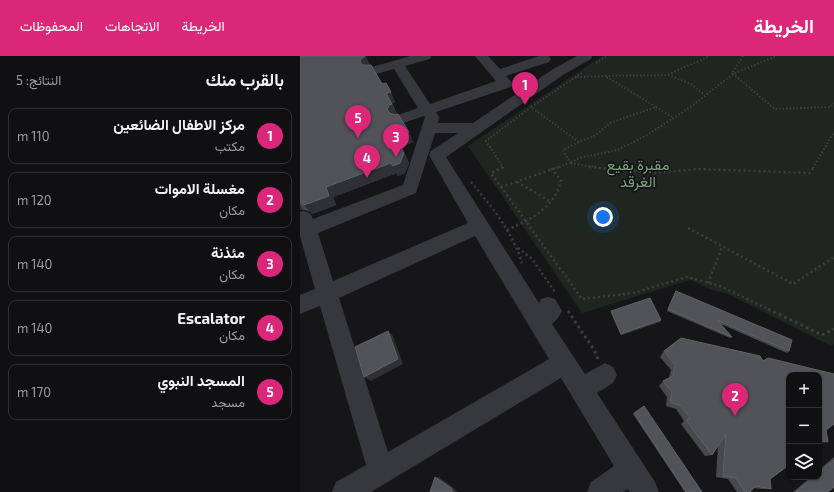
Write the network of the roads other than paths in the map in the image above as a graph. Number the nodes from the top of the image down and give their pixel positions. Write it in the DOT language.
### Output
graph roads {
  1 [pos="425,56"];
  2 [pos="481,56"];
  3 [pos="542,57"];
  4 [pos="590,60"];
  5 [pos="397,64"];
  6 [pos="373,71"];
  7 [pos="567,75"];
  8 [pos="504,82"];
  9 [pos="428,110"];
  10 [pos="400,119"];
  11 [pos="428,128"];
  12 [pos="476,128"];
  13 [pos="430,151"];
  14 [pos="479,226"];
  15 [pos="327,293"];
  16 [pos="300,305"];
  17 [pos="564,363"];
  18 [pos="605,374"];
  19 [pos="581,390"];
  20 [pos="631,470"];
  21 [pos="381,471"];
  22 [pos="346,492"];
  23 [pos="601,492"];
  24 [pos="645,492"];
  1 -- 5 [label="street"];
  2 -- 8 [label="street"];
  3 -- 7 [label="street"];
  3 -- 8 [label="street"];
  4 -- 7 [label="street"];
  5 -- 6 [label="street"];
  5 -- 9 [label="street"];
  7 -- 12 [label="street"];
  8 -- 9 [label="street"];
  9 -- 10 [label="street"];
  9 -- 11 [label="street"];
  11 -- 12 [label="street"];
  11 -- 13 [label="street"];
  12 -- 13 [label="street"];
  13 -- 14 [label="street"];
  13 -- 15 [label="street"];
  14 -- 15 [label="street"];
  14 -- 17 [label="street"];
  15 -- 16 [label="street"];
  15 -- 21 [label="street"];
  17 -- 19 [label="street"];
  17 -- 21 [label="street"];
  18 -- 19 [label="street"];
  19 -- 20 [label="street"];
  20 -- 23 [label="street"];
  20 -- 24 [label="street"];
  21 -- 22 [label="street"];
}
